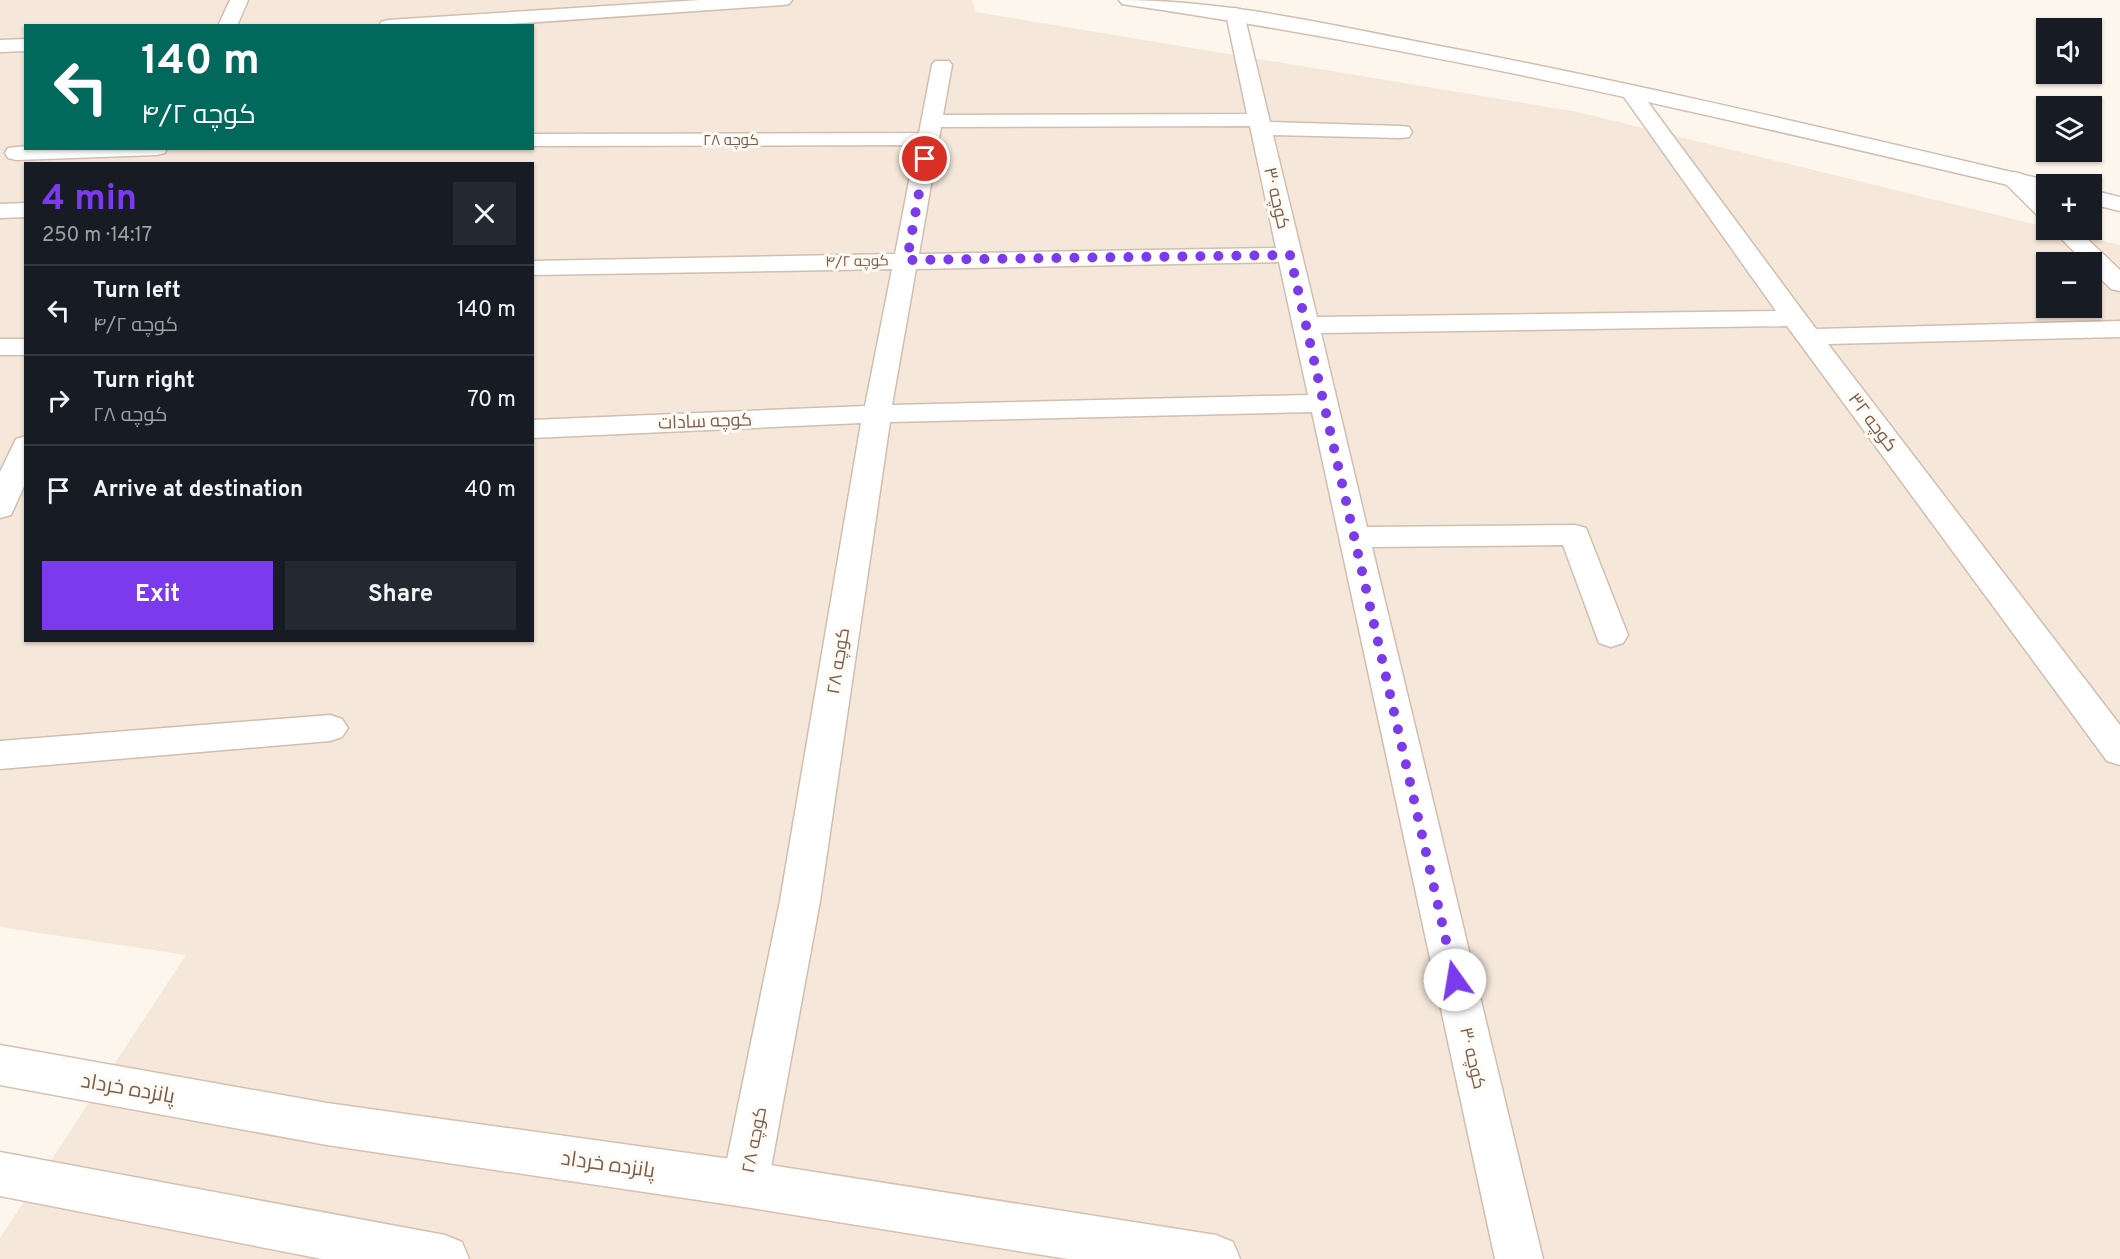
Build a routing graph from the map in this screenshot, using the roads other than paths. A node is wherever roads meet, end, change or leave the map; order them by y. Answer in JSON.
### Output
{"nodes":[{"id":1,"x":239,"y":0,"type":"edge"},
{"id":2,"x":783,"y":0,"type":"edge"},
{"id":3,"x":1128,"y":0,"type":"edge"},
{"id":4,"x":1235,"y":14,"type":"junction"},
{"id":5,"x":228,"y":24,"type":"edge"},
{"id":6,"x":418,"y":24,"type":"edge"},
{"id":7,"x":24,"y":45,"type":"edge"},
{"id":8,"x":0,"y":46,"type":"edge"},
{"id":9,"x":942,"y":65,"type":"dead end"},
{"id":10,"x":1629,"y":90,"type":"junction"},
{"id":11,"x":1260,"y":124,"type":"junction"},
{"id":12,"x":930,"y":130,"type":"junction"},
{"id":13,"x":1401,"y":132,"type":"dead end"},
{"id":14,"x":534,"y":140,"type":"edge"},
{"id":15,"x":101,"y":150,"type":"edge"},
{"id":16,"x":16,"y":153,"type":"dead end"},
{"id":17,"x":2014,"y":179,"type":"junction"},
{"id":18,"x":2036,"y":184,"type":"edge"},
{"id":19,"x":2102,"y":200,"type":"edge"},
{"id":20,"x":2036,"y":201,"type":"edge"},
{"id":21,"x":2120,"y":204,"type":"edge"},
{"id":22,"x":24,"y":210,"type":"edge"},
{"id":23,"x":0,"y":211,"type":"edge"},
{"id":24,"x":2075,"y":240,"type":"edge"},
{"id":25,"x":1290,"y":255,"type":"junction"},
{"id":26,"x":907,"y":260,"type":"junction"},
{"id":27,"x":534,"y":268,"type":"edge"},
{"id":28,"x":2120,"y":284,"type":"edge"},
{"id":29,"x":1306,"y":325,"type":"junction"},
{"id":30,"x":1802,"y":328,"type":"junction"},
{"id":31,"x":2120,"y":329,"type":"edge"},
{"id":32,"x":24,"y":347,"type":"edge"},
{"id":33,"x":0,"y":348,"type":"edge"},
{"id":34,"x":1323,"y":403,"type":"junction"},
{"id":35,"x":877,"y":414,"type":"junction"},
{"id":36,"x":534,"y":429,"type":"edge"},
{"id":37,"x":24,"y":451,"type":"edge"},
{"id":38,"x":0,"y":508,"type":"edge"},
{"id":39,"x":1354,"y":537,"type":"junction"},
{"id":40,"x":1611,"y":635,"type":"dead end"},
{"id":41,"x":330,"y":728,"type":"dead end"},
{"id":42,"x":2120,"y":751,"type":"edge"},
{"id":43,"x":0,"y":755,"type":"edge"},
{"id":44,"x":0,"y":1065,"type":"edge"},
{"id":45,"x":0,"y":1174,"type":"edge"},
{"id":46,"x":746,"y":1184,"type":"junction"},
{"id":47,"x":445,"y":1259,"type":"edge"},
{"id":48,"x":1216,"y":1259,"type":"edge"},
{"id":49,"x":1519,"y":1259,"type":"edge"}],
"edges":[{"from":1,"to":5,"type":"street"},
{"from":2,"to":6,"type":"street"},
{"from":3,"to":4,"type":"street"},
{"from":4,"to":10,"type":"street"},
{"from":4,"to":11,"type":"street","name":"کوچه ۳۰"},
{"from":7,"to":8,"type":"street"},
{"from":9,"to":12,"type":"street","name":"کوچه ۲۸"},
{"from":10,"to":17,"type":"street"},
{"from":10,"to":30,"type":"street","name":"کوچه ۳۲"},
{"from":11,"to":12,"type":"street"},
{"from":11,"to":13,"type":"street"},
{"from":11,"to":25,"type":"street","name":"کوچه ۳۰"},
{"from":12,"to":14,"type":"street","name":"کوچه ۲۸"},
{"from":12,"to":26,"type":"street","name":"کوچه ۲۸"},
{"from":15,"to":16,"type":"street"},
{"from":17,"to":18,"type":"street"},
{"from":17,"to":20,"type":"street"},
{"from":19,"to":21,"type":"street"},
{"from":22,"to":23,"type":"street"},
{"from":24,"to":28,"type":"street"},
{"from":25,"to":26,"type":"street","name":"کوچه ۴/۲"},
{"from":25,"to":29,"type":"street","name":"کوچه ۳۰"},
{"from":26,"to":27,"type":"street","name":"کوچه ۴/۲"},
{"from":26,"to":35,"type":"street","name":"کوچه ۲۸"},
{"from":29,"to":30,"type":"street"},
{"from":29,"to":34,"type":"street","name":"کوچه ۳۰"},
{"from":30,"to":31,"type":"street"},
{"from":30,"to":42,"type":"street","name":"کوچه ۳۲"},
{"from":32,"to":33,"type":"street"},
{"from":34,"to":35,"type":"street","name":"کوچه سادات"},
{"from":34,"to":39,"type":"street","name":"کوچه ۳۰"},
{"from":35,"to":36,"type":"street","name":"کوچه سادات"},
{"from":35,"to":46,"type":"street","name":"کوچه ۲۸"},
{"from":37,"to":38,"type":"street"},
{"from":39,"to":40,"type":"street"},
{"from":39,"to":49,"type":"street","name":"کوچه ۳۰"},
{"from":41,"to":43,"type":"street"},
{"from":44,"to":46,"type":"street","name":"پانزده خرداد"},
{"from":45,"to":47,"type":"street"},
{"from":46,"to":48,"type":"street","name":"پانزده خرداد"}]}
